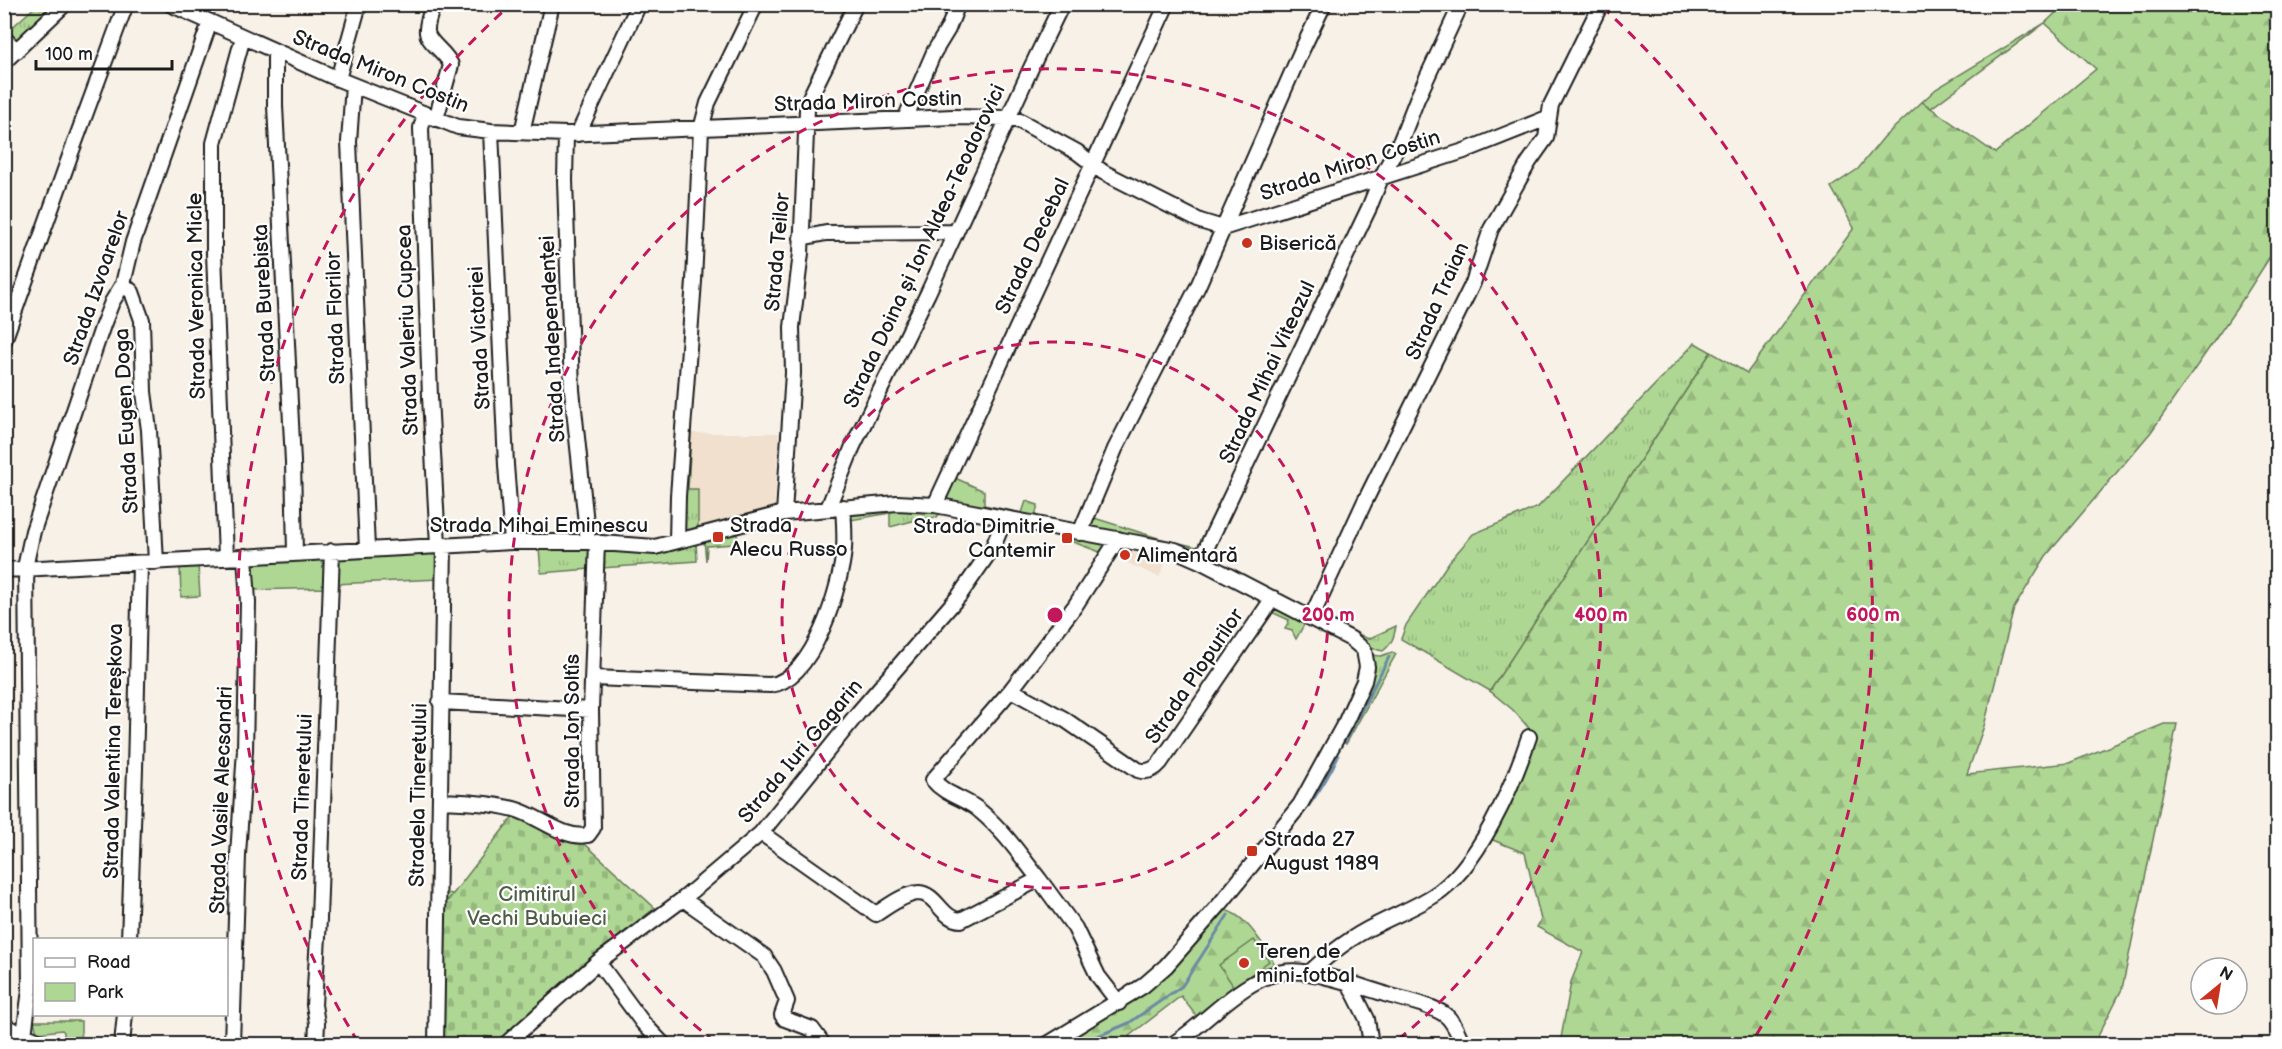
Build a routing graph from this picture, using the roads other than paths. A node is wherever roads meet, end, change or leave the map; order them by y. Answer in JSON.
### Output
{"nodes":[{"id":1,"x":65,"y":4,"type":"edge"},
{"id":2,"x":126,"y":4,"type":"edge"},
{"id":3,"x":170,"y":4,"type":"edge"},
{"id":4,"x":359,"y":4,"type":"edge"},
{"id":5,"x":434,"y":4,"type":"edge"},
{"id":6,"x":552,"y":4,"type":"edge"},
{"id":7,"x":639,"y":4,"type":"edge"},
{"id":8,"x":756,"y":4,"type":"edge"},
{"id":9,"x":856,"y":4,"type":"edge"},
{"id":10,"x":958,"y":4,"type":"edge"},
{"id":11,"x":1062,"y":4,"type":"edge"},
{"id":12,"x":1167,"y":4,"type":"edge"},
{"id":13,"x":1324,"y":4,"type":"edge"},
{"id":14,"x":1461,"y":4,"type":"edge"},
{"id":15,"x":1601,"y":4,"type":"edge"},
{"id":16,"x":210,"y":22,"type":"junction"},
{"id":17,"x":243,"y":37,"type":"junction"},
{"id":18,"x":4,"y":38,"type":"edge"},
{"id":19,"x":17,"y":51,"type":"junction"},
{"id":20,"x":275,"y":51,"type":"junction"},
{"id":21,"x":4,"y":62,"type":"edge"},
{"id":22,"x":338,"y":79,"type":"junction"},
{"id":23,"x":353,"y":85,"type":"junction"},
{"id":24,"x":430,"y":117,"type":"junction"},
{"id":25,"x":1007,"y":118,"type":"junction"},
{"id":26,"x":1547,"y":118,"type":"junction"},
{"id":27,"x":905,"y":119,"type":"junction"},
{"id":28,"x":806,"y":124,"type":"junction"},
{"id":29,"x":701,"y":129,"type":"junction"},
{"id":30,"x":491,"y":131,"type":"junction"},
{"id":31,"x":522,"y":132,"type":"junction"},
{"id":32,"x":572,"y":134,"type":"junction"},
{"id":33,"x":1093,"y":164,"type":"junction"},
{"id":34,"x":1381,"y":178,"type":"junction"},
{"id":35,"x":1223,"y":228,"type":"junction"},
{"id":36,"x":954,"y":232,"type":"junction"},
{"id":37,"x":801,"y":238,"type":"junction"},
{"id":38,"x":123,"y":284,"type":"junction"},
{"id":39,"x":4,"y":341,"type":"edge"},
{"id":40,"x":935,"y":505,"type":"junction"},
{"id":41,"x":843,"y":507,"type":"junction"},
{"id":42,"x":828,"y":508,"type":"junction"},
{"id":43,"x":784,"y":513,"type":"junction"},
{"id":44,"x":1005,"y":518,"type":"junction"},
{"id":45,"x":1080,"y":533,"type":"junction"},
{"id":46,"x":1118,"y":539,"type":"junction"},
{"id":47,"x":677,"y":541,"type":"junction"},
{"id":48,"x":512,"y":542,"type":"junction"},
{"id":49,"x":592,"y":542,"type":"junction"},
{"id":50,"x":441,"y":545,"type":"junction"},
{"id":51,"x":367,"y":549,"type":"junction"},
{"id":52,"x":332,"y":551,"type":"junction"},
{"id":53,"x":295,"y":553,"type":"junction"},
{"id":54,"x":244,"y":556,"type":"junction"},
{"id":55,"x":226,"y":557,"type":"junction"},
{"id":56,"x":1200,"y":561,"type":"junction"},
{"id":57,"x":156,"y":562,"type":"junction"},
{"id":58,"x":140,"y":563,"type":"junction"},
{"id":59,"x":26,"y":568,"type":"junction"},
{"id":60,"x":4,"y":570,"type":"edge"},
{"id":61,"x":1273,"y":598,"type":"junction"},
{"id":62,"x":1311,"y":618,"type":"junction"},
{"id":63,"x":593,"y":678,"type":"junction"},
{"id":64,"x":1011,"y":690,"type":"junction"},
{"id":65,"x":440,"y":702,"type":"junction"},
{"id":66,"x":591,"y":710,"type":"junction"},
{"id":67,"x":1529,"y":737,"type":"dead end"},
{"id":68,"x":440,"y":801,"type":"junction"},
{"id":69,"x":761,"y":833,"type":"junction"},
{"id":70,"x":1039,"y":879,"type":"junction"},
{"id":71,"x":683,"y":899,"type":"junction"},
{"id":72,"x":129,"y":938,"type":"edge"},
{"id":73,"x":598,"y":962,"type":"junction"},
{"id":74,"x":1309,"y":973,"type":"junction"},
{"id":75,"x":1349,"y":983,"type":"junction"},
{"id":76,"x":1119,"y":1003,"type":"junction"},
{"id":77,"x":126,"y":1016,"type":"edge"},
{"id":78,"x":4,"y":1026,"type":"edge"},
{"id":79,"x":24,"y":1035,"type":"junction"},
{"id":80,"x":45,"y":1044,"type":"edge"},
{"id":81,"x":122,"y":1044,"type":"edge"},
{"id":82,"x":232,"y":1044,"type":"edge"},
{"id":83,"x":316,"y":1044,"type":"edge"},
{"id":84,"x":436,"y":1044,"type":"edge"},
{"id":85,"x":506,"y":1044,"type":"edge"},
{"id":86,"x":663,"y":1044,"type":"edge"},
{"id":87,"x":823,"y":1044,"type":"edge"},
{"id":88,"x":1048,"y":1044,"type":"edge"},
{"id":89,"x":1173,"y":1044,"type":"edge"},
{"id":90,"x":1371,"y":1044,"type":"edge"},
{"id":91,"x":1463,"y":1044,"type":"edge"}],
"edges":[{"from":1,"to":19,"type":"street"},
{"from":2,"to":39,"type":"street"},
{"from":3,"to":16,"type":"street","name":"Strada Miron Costin"},
{"from":4,"to":22,"type":"street"},
{"from":5,"to":24,"type":"street","name":"Strada Valeriu Cupcea"},
{"from":6,"to":31,"type":"street"},
{"from":7,"to":32,"type":"street","name":"Strada Independenței"},
{"from":8,"to":29,"type":"street"},
{"from":9,"to":28,"type":"street","name":"Strada Teilor"},
{"from":10,"to":27,"type":"street"},
{"from":11,"to":25,"type":"street","name":"Strada Doina și Ion Aldea-Teodorovici"},
{"from":12,"to":33,"type":"street","name":"Strada Decebal"},
{"from":13,"to":35,"type":"street"},
{"from":14,"to":34,"type":"street","name":"Strada Mihai Viteazul"},
{"from":15,"to":26,"type":"street","name":"Strada Traian"},
{"from":16,"to":17,"type":"street","name":"Strada Miron Costin"},
{"from":16,"to":38,"type":"street","name":"Strada Izvoarelor"},
{"from":17,"to":20,"type":"street","name":"Strada Miron Costin"},
{"from":17,"to":55,"type":"street","name":"Strada Veronica Micle"},
{"from":18,"to":19,"type":"street"},
{"from":19,"to":21,"type":"street"},
{"from":20,"to":22,"type":"street","name":"Strada Miron Costin"},
{"from":20,"to":53,"type":"street","name":"Strada Burebista"},
{"from":22,"to":23,"type":"street","name":"Strada Miron Costin"},
{"from":23,"to":24,"type":"street","name":"Strada Miron Costin"},
{"from":23,"to":51,"type":"street","name":"Strada Florilor"},
{"from":24,"to":30,"type":"street","name":"Strada Miron Costin"},
{"from":24,"to":50,"type":"street","name":"Strada Valeriu Cupcea"},
{"from":25,"to":27,"type":"street","name":"Strada Miron Costin"},
{"from":25,"to":33,"type":"street","name":"Strada Miron Costin"},
{"from":25,"to":36,"type":"street","name":"Strada Doina și Ion Aldea-Teodorovici"},
{"from":26,"to":34,"type":"street","name":"Strada Miron Costin"},
{"from":26,"to":62,"type":"street","name":"Strada Traian"},
{"from":27,"to":28,"type":"street","name":"Strada Miron Costin"},
{"from":28,"to":29,"type":"street","name":"Strada Miron Costin"},
{"from":28,"to":37,"type":"street","name":"Strada Teilor"},
{"from":29,"to":32,"type":"street","name":"Strada Miron Costin"},
{"from":29,"to":47,"type":"street"},
{"from":30,"to":31,"type":"street","name":"Strada Miron Costin"},
{"from":30,"to":48,"type":"street","name":"Strada Victoriei"},
{"from":31,"to":32,"type":"street","name":"Strada Miron Costin"},
{"from":32,"to":49,"type":"street","name":"Strada Independenței"},
{"from":33,"to":35,"type":"street","name":"Strada Miron Costin"},
{"from":33,"to":40,"type":"street","name":"Strada Decebal"},
{"from":34,"to":35,"type":"street","name":"Strada Miron Costin"},
{"from":34,"to":56,"type":"street","name":"Strada Mihai Viteazul"},
{"from":35,"to":45,"type":"street"},
{"from":36,"to":37,"type":"street"},
{"from":36,"to":42,"type":"street","name":"Strada Doina și Ion Aldea-Teodorovici"},
{"from":37,"to":43,"type":"street","name":"Strada Teilor"},
{"from":38,"to":57,"type":"street","name":"Strada Eugen Doga"},
{"from":38,"to":59,"type":"street","name":"Strada Izvoarelor"},
{"from":40,"to":41,"type":"street","name":"Strada Mihai Eminescu"},
{"from":40,"to":44,"type":"street","name":"Strada Mihai Eminescu"},
{"from":41,"to":42,"type":"street","name":"Strada Mihai Eminescu"},
{"from":41,"to":63,"type":"street"},
{"from":42,"to":43,"type":"street","name":"Strada Mihai Eminescu"},
{"from":43,"to":47,"type":"street","name":"Strada Mihai Eminescu"},
{"from":44,"to":45,"type":"street","name":"Strada Mihai Eminescu"},
{"from":44,"to":69,"type":"street","name":"Strada Iuri Gagarin"},
{"from":45,"to":46,"type":"street","name":"Strada Mihai Eminescu"},
{"from":46,"to":56,"type":"street","name":"Strada Mihai Eminescu"},
{"from":46,"to":64,"type":"street"},
{"from":47,"to":49,"type":"street","name":"Strada Mihai Eminescu"},
{"from":48,"to":49,"type":"street","name":"Strada Mihai Eminescu"},
{"from":48,"to":50,"type":"street","name":"Strada Mihai Eminescu"},
{"from":49,"to":63,"type":"street","name":"Strada Ion Soltîs"},
{"from":50,"to":51,"type":"street","name":"Strada Mihai Eminescu"},
{"from":50,"to":65,"type":"street","name":"Stradela Tineretului"},
{"from":51,"to":52,"type":"street","name":"Strada Mihai Eminescu"},
{"from":52,"to":53,"type":"street","name":"Strada Mihai Eminescu"},
{"from":52,"to":83,"type":"street","name":"Strada Tineretului"},
{"from":53,"to":54,"type":"street","name":"Strada Mihai Eminescu"},
{"from":54,"to":55,"type":"street","name":"Strada Mihai Eminescu"},
{"from":54,"to":82,"type":"street","name":"Strada Vasile Alecsandri"},
{"from":55,"to":57,"type":"street","name":"Strada Mihai Eminescu"},
{"from":56,"to":61,"type":"street","name":"Strada Mihai Eminescu"},
{"from":57,"to":58,"type":"street","name":"Strada Mihai Eminescu"},
{"from":58,"to":59,"type":"street","name":"Strada Mihai Eminescu"},
{"from":58,"to":72,"type":"street","name":"Strada Valentina Tereșkova"},
{"from":59,"to":60,"type":"street","name":"Strada Mihai Eminescu"},
{"from":59,"to":79,"type":"street","name":"Strada Izvoarelor"},
{"from":61,"to":62,"type":"street","name":"Strada Mihai Eminescu"},
{"from":61,"to":64,"type":"street","name":"Strada Plopurilor"},
{"from":62,"to":76,"type":"street","name":"Strada Mihai Eminescu"},
{"from":63,"to":66,"type":"street","name":"Strada Ion Soltîs"},
{"from":64,"to":70,"type":"street"},
{"from":65,"to":66,"type":"street"},
{"from":65,"to":68,"type":"street","name":"Stradela Tineretului"},
{"from":66,"to":68,"type":"street","name":"Strada Ion Soltîs"},
{"from":67,"to":74,"type":"street"},
{"from":68,"to":84,"type":"street","name":"Stradela Tineretului"},
{"from":69,"to":70,"type":"street"},
{"from":69,"to":71,"type":"street","name":"Strada Iuri Gagarin"},
{"from":70,"to":76,"type":"street"},
{"from":71,"to":73,"type":"street","name":"Strada Iuri Gagarin"},
{"from":71,"to":87,"type":"street"},
{"from":73,"to":85,"type":"street","name":"Strada Iuri Gagarin"},
{"from":73,"to":86,"type":"street"},
{"from":74,"to":75,"type":"street"},
{"from":74,"to":89,"type":"street"},
{"from":75,"to":90,"type":"street"},
{"from":75,"to":91,"type":"street"},
{"from":76,"to":88,"type":"street"},
{"from":77,"to":81,"type":"street"},
{"from":78,"to":79,"type":"street"},
{"from":79,"to":80,"type":"street"}]}
